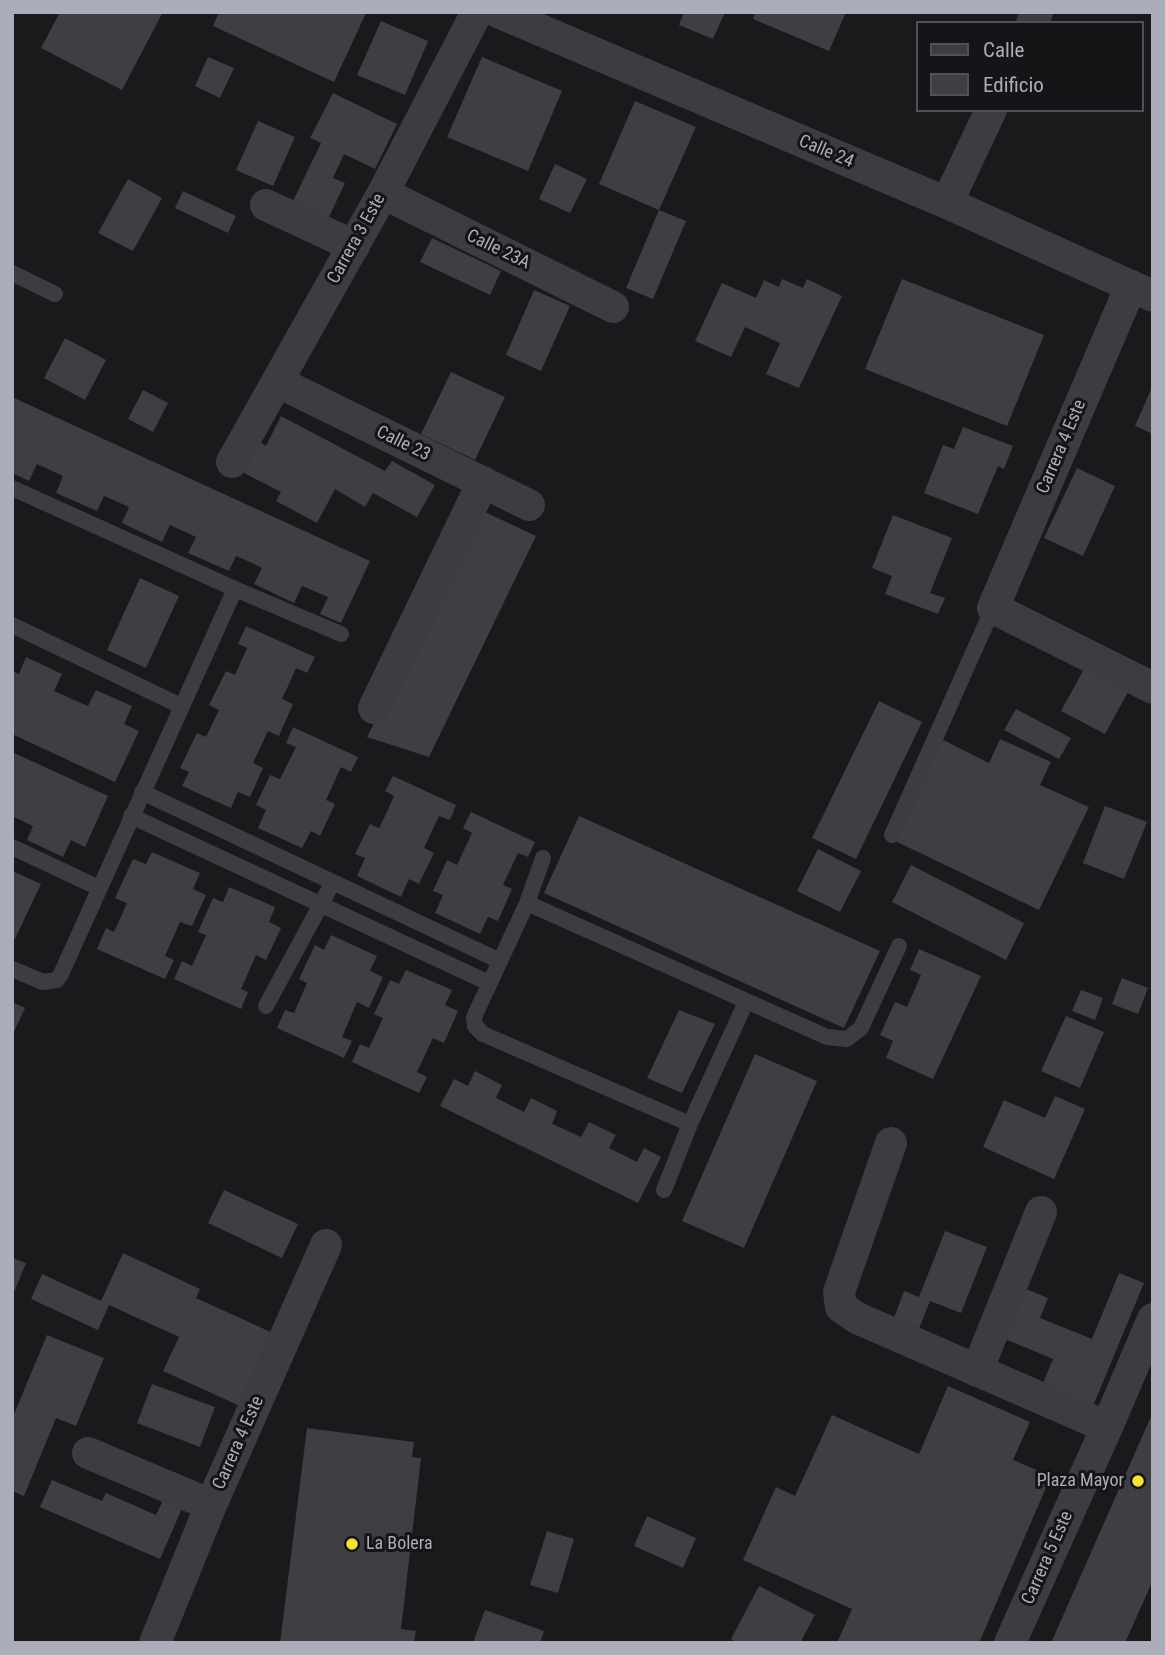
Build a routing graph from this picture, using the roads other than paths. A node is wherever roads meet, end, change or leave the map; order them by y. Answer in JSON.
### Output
{"nodes":[{"id":1,"x":477,"y":12,"type":"edge"},
{"id":2,"x":511,"y":15,"type":"edge"},
{"id":3,"x":990,"y":112,"type":"edge"},
{"id":4,"x":383,"y":193,"type":"junction"},
{"id":5,"x":947,"y":203,"type":"junction"},
{"id":6,"x":266,"y":205,"type":"dead end"},
{"id":7,"x":354,"y":246,"type":"junction"},
{"id":8,"x":12,"y":272,"type":"edge"},
{"id":9,"x":1142,"y":291,"type":"edge"},
{"id":10,"x":55,"y":294,"type":"dead end"},
{"id":11,"x":613,"y":307,"type":"dead end"},
{"id":12,"x":278,"y":382,"type":"junction"},
{"id":13,"x":232,"y":462,"type":"dead end"},
{"id":14,"x":483,"y":482,"type":"junction"},
{"id":15,"x":12,"y":488,"type":"edge"},
{"id":16,"x":529,"y":505,"type":"dead end"},
{"id":17,"x":235,"y":589,"type":"junction"},
{"id":18,"x":993,"y":608,"type":"junction"},
{"id":19,"x":12,"y":625,"type":"edge"},
{"id":20,"x":341,"y":634,"type":"dead end"},
{"id":21,"x":1153,"y":688,"type":"edge"},
{"id":22,"x":181,"y":706,"type":"junction"},
{"id":23,"x":374,"y":708,"type":"dead end"},
{"id":24,"x":142,"y":792,"type":"junction"},
{"id":25,"x":131,"y":816,"type":"junction"},
{"id":26,"x":892,"y":835,"type":"dead end"},
{"id":27,"x":12,"y":847,"type":"edge"},
{"id":28,"x":543,"y":858,"type":"dead end"},
{"id":29,"x":333,"y":882,"type":"junction"},
{"id":30,"x":99,"y":888,"type":"junction"},
{"id":31,"x":527,"y":903,"type":"junction"},
{"id":32,"x":321,"y":905,"type":"junction"},
{"id":33,"x":899,"y":946,"type":"dead end"},
{"id":34,"x":500,"y":961,"type":"junction"},
{"id":35,"x":12,"y":969,"type":"edge"},
{"id":36,"x":489,"y":983,"type":"junction"},
{"id":37,"x":746,"y":1002,"type":"junction"},
{"id":38,"x":267,"y":1006,"type":"dead end"},
{"id":39,"x":690,"y":1124,"type":"junction"},
{"id":40,"x":891,"y":1143,"type":"dead end"},
{"id":41,"x":664,"y":1189,"type":"dead end"},
{"id":42,"x":1041,"y":1212,"type":"dead end"},
{"id":43,"x":326,"y":1245,"type":"dead end"},
{"id":44,"x":1153,"y":1319,"type":"edge"},
{"id":45,"x":977,"y":1371,"type":"junction"},
{"id":46,"x":1107,"y":1427,"type":"junction"},
{"id":47,"x":88,"y":1453,"type":"dead end"},
{"id":48,"x":211,"y":1505,"type":"junction"},
{"id":49,"x":155,"y":1643,"type":"edge"},
{"id":50,"x":1010,"y":1643,"type":"edge"}],
"edges":[{"from":1,"to":4,"type":"street","name":"Carrera 3 Este"},
{"from":2,"to":5,"type":"street","name":"Calle 24"},
{"from":3,"to":5,"type":"street"},
{"from":4,"to":7,"type":"street","name":"Carrera 3 Este"},
{"from":4,"to":11,"type":"street","name":"Calle 23A"},
{"from":5,"to":9,"type":"street","name":"Calle 24"},
{"from":6,"to":7,"type":"street"},
{"from":7,"to":12,"type":"street","name":"Carrera 3 Este"},
{"from":8,"to":10,"type":"lane"},
{"from":9,"to":18,"type":"street","name":"Carrera 4 Este"},
{"from":12,"to":13,"type":"street","name":"Carrera 3 Este"},
{"from":12,"to":14,"type":"street","name":"Calle 23"},
{"from":14,"to":16,"type":"street","name":"Calle 23"},
{"from":14,"to":23,"type":"street"},
{"from":15,"to":17,"type":"lane"},
{"from":17,"to":20,"type":"lane"},
{"from":17,"to":22,"type":"lane"},
{"from":18,"to":21,"type":"street"},
{"from":18,"to":26,"type":"lane"},
{"from":19,"to":22,"type":"lane"},
{"from":22,"to":24,"type":"lane"},
{"from":24,"to":25,"type":"lane"},
{"from":24,"to":29,"type":"lane"},
{"from":25,"to":30,"type":"lane"},
{"from":25,"to":32,"type":"lane"},
{"from":27,"to":30,"type":"lane"},
{"from":28,"to":31,"type":"lane"},
{"from":29,"to":32,"type":"lane"},
{"from":29,"to":34,"type":"lane"},
{"from":30,"to":35,"type":"lane"},
{"from":31,"to":34,"type":"lane"},
{"from":31,"to":37,"type":"lane"},
{"from":32,"to":36,"type":"lane"},
{"from":32,"to":38,"type":"lane"},
{"from":33,"to":37,"type":"lane"},
{"from":34,"to":36,"type":"lane"},
{"from":36,"to":39,"type":"lane"},
{"from":37,"to":39,"type":"lane"},
{"from":39,"to":41,"type":"lane"},
{"from":40,"to":45,"type":"street"},
{"from":42,"to":45,"type":"street"},
{"from":43,"to":48,"type":"street","name":"Carrera 4 Este"},
{"from":44,"to":46,"type":"street","name":"Carrera 5 Este"},
{"from":45,"to":46,"type":"street"},
{"from":46,"to":50,"type":"street","name":"Carrera 5 Este"},
{"from":47,"to":48,"type":"street"},
{"from":48,"to":49,"type":"street","name":"Carrera 4 Este"}]}
